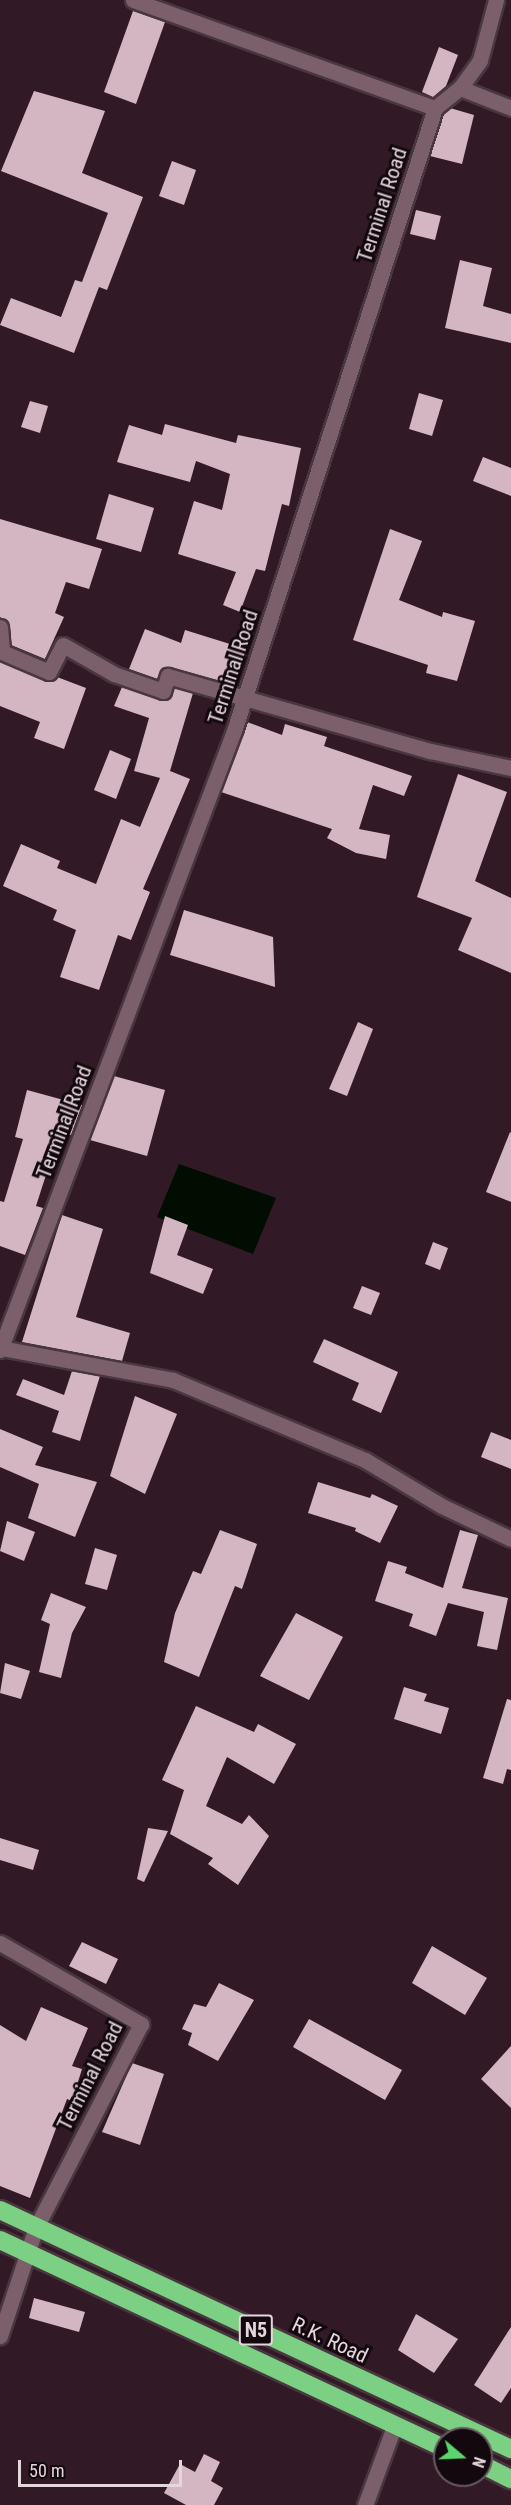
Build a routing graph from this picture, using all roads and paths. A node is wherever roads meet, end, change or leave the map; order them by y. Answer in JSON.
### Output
{"nodes":[{"id":1,"x":133,"y":0,"type":"edge"},
{"id":2,"x":496,"y":0,"type":"edge"},
{"id":3,"x":460,"y":88,"type":"junction"},
{"id":4,"x":435,"y":108,"type":"junction"},
{"id":5,"x":511,"y":108,"type":"edge"},
{"id":6,"x":0,"y":627,"type":"edge"},
{"id":7,"x":245,"y":700,"type":"junction"},
{"id":8,"x":511,"y":768,"type":"edge"},
{"id":9,"x":1,"y":1349,"type":"edge"},
{"id":10,"x":511,"y":1539,"type":"edge"},
{"id":11,"x":0,"y":1943,"type":"edge"},
{"id":12,"x":0,"y":2211,"type":"edge"},
{"id":13,"x":36,"y":2227,"type":"junction"},
{"id":14,"x":0,"y":2240,"type":"edge"},
{"id":15,"x":30,"y":2253,"type":"junction"},
{"id":16,"x":0,"y":2336,"type":"edge"},
{"id":17,"x":395,"y":2424,"type":"junction"},
{"id":18,"x":433,"y":2442,"type":"edge"},
{"id":19,"x":511,"y":2449,"type":"edge"},
{"id":20,"x":493,"y":2470,"type":"edge"},
{"id":21,"x":511,"y":2479,"type":"edge"},
{"id":22,"x":365,"y":2505,"type":"edge"}],
"edges":[{"from":1,"to":4,"type":"street"},
{"from":2,"to":3,"type":"street"},
{"from":3,"to":4,"type":"street"},
{"from":3,"to":5,"type":"street"},
{"from":4,"to":7,"type":"street","name":"Terminal Road"},
{"from":6,"to":7,"type":"street"},
{"from":7,"to":8,"type":"street"},
{"from":7,"to":9,"type":"street","name":"Terminal Road"},
{"from":9,"to":10,"type":"street"},
{"from":11,"to":13,"type":"street","name":"Terminal Road"},
{"from":12,"to":13,"type":"highway","name":"R.K. Road","number":"N5"},
{"from":13,"to":15,"type":"street"},
{"from":13,"to":19,"type":"highway","name":"R.K. Road","number":"N5"},
{"from":14,"to":15,"type":"highway","number":"N5"},
{"from":15,"to":16,"type":"street"},
{"from":15,"to":17,"type":"highway","number":"N5"},
{"from":17,"to":18,"type":"highway","number":"N5"},
{"from":17,"to":22,"type":"street"},
{"from":20,"to":21,"type":"highway"}]}
